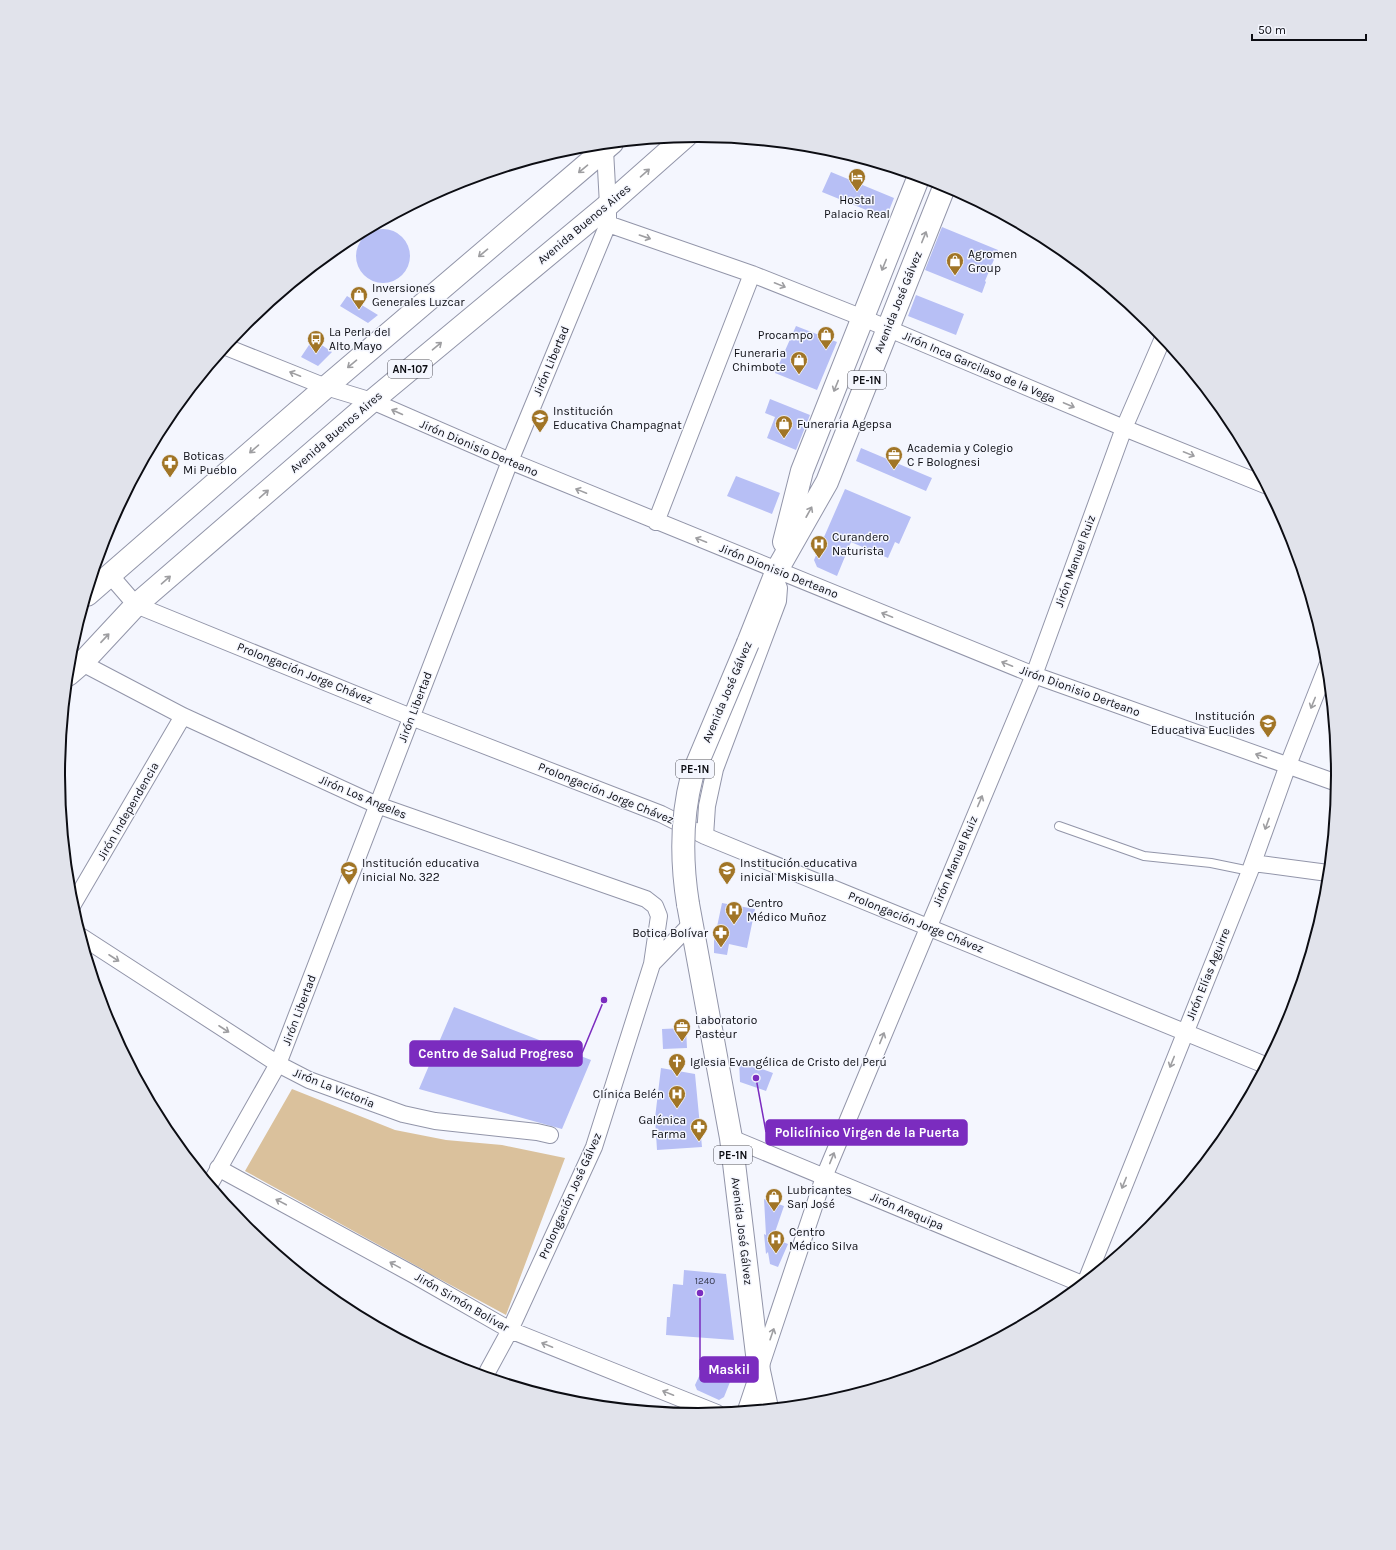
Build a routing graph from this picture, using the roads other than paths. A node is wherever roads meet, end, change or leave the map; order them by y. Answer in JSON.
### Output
{"nodes":[{"id":1,"x":680,"y":142,"type":"edge"},
{"id":2,"x":602,"y":149,"type":"edge"},
{"id":3,"x":606,"y":149,"type":"edge"},
{"id":4,"x":917,"y":182,"type":"edge"},
{"id":5,"x":943,"y":191,"type":"edge"},
{"id":6,"x":608,"y":215,"type":"junction"},
{"id":7,"x":752,"y":274,"type":"junction"},
{"id":8,"x":862,"y":318,"type":"junction"},
{"id":9,"x":888,"y":328,"type":"junction"},
{"id":10,"x":1161,"y":343,"type":"edge"},
{"id":11,"x":230,"y":349,"type":"edge"},
{"id":12,"x":326,"y":387,"type":"junction"},
{"id":13,"x":372,"y":401,"type":"junction"},
{"id":14,"x":1124,"y":428,"type":"junction"},
{"id":15,"x":510,"y":461,"type":"junction"},
{"id":16,"x":1260,"y":484,"type":"edge"},
{"id":17,"x":656,"y":522,"type":"junction"},
{"id":18,"x":775,"y":573,"type":"junction"},
{"id":19,"x":110,"y":575,"type":"junction"},
{"id":20,"x":94,"y":589,"type":"edge"},
{"id":21,"x":136,"y":605,"type":"junction"},
{"id":22,"x":75,"y":669,"type":"edge"},
{"id":23,"x":1034,"y":675,"type":"junction"},
{"id":24,"x":1323,"y":676,"type":"edge"},
{"id":25,"x":183,"y":716,"type":"junction"},
{"id":26,"x":411,"y":717,"type":"junction"},
{"id":27,"x":1288,"y":765,"type":"junction"},
{"id":28,"x":1331,"y":781,"type":"edge"},
{"id":29,"x":377,"y":805,"type":"junction"},
{"id":30,"x":1059,"y":826,"type":"dead end"},
{"id":31,"x":705,"y":836,"type":"junction"},
{"id":32,"x":1251,"y":867,"type":"junction"},
{"id":33,"x":1323,"y":873,"type":"edge"},
{"id":34,"x":77,"y":898,"type":"edge"},
{"id":35,"x":655,"y":906,"type":"joint"},
{"id":36,"x":690,"y":914,"type":"junction"},
{"id":37,"x":928,"y":927,"type":"junction"},
{"id":38,"x":87,"y":941,"type":"edge"},
{"id":39,"x":652,"y":964,"type":"junction"},
{"id":40,"x":1184,"y":1033,"type":"junction"},
{"id":41,"x":278,"y":1064,"type":"junction"},
{"id":42,"x":1261,"y":1064,"type":"edge"},
{"id":43,"x":550,"y":1135,"type":"dead end"},
{"id":44,"x":731,"y":1138,"type":"junction"},
{"id":45,"x":218,"y":1168,"type":"junction"},
{"id":46,"x":824,"y":1176,"type":"junction"},
{"id":47,"x":212,"y":1180,"type":"edge"},
{"id":48,"x":1090,"y":1272,"type":"edge"},
{"id":49,"x":1077,"y":1282,"type":"edge"},
{"id":50,"x":510,"y":1330,"type":"junction"},
{"id":51,"x":488,"y":1371,"type":"edge"},
{"id":52,"x":759,"y":1371,"type":"junction"},
{"id":53,"x":766,"y":1404,"type":"edge"},
{"id":54,"x":747,"y":1406,"type":"edge"},
{"id":55,"x":704,"y":1408,"type":"edge"}],
"edges":[{"from":6,"to":1,"type":"main road","name":"Avenida Buenos Aires","number":"AN-107","one_way":true},
{"from":2,"to":12,"type":"main road","one_way":true},
{"from":3,"to":6,"type":"street"},
{"from":4,"to":8,"type":"main road","name":"Avenida José Gálvez","number":"PE-1N","one_way":true},
{"from":9,"to":5,"type":"main road","name":"Avenida José Gálvez","number":"PE-1N","one_way":true},
{"from":6,"to":7,"type":"street","name":"Jirón Inca Garcilaso de la Vega","one_way":true},
{"from":13,"to":6,"type":"main road","name":"Avenida Buenos Aires","number":"AN-107","one_way":true},
{"from":6,"to":15,"type":"street","name":"Jirón Libertad"},
{"from":7,"to":8,"type":"street","name":"Jirón Inca Garcilaso de la Vega","one_way":true},
{"from":7,"to":17,"type":"street"},
{"from":8,"to":9,"type":"street","name":"Jirón Inca Garcilaso de la Vega"},
{"from":8,"to":18,"type":"main road","name":"Avenida José Gálvez","number":"PE-1N","one_way":true},
{"from":9,"to":14,"type":"street","name":"Jirón Inca Garcilaso de la Vega","one_way":true},
{"from":18,"to":9,"type":"main road","name":"Avenida José Gálvez","number":"PE-1N","one_way":true},
{"from":10,"to":14,"type":"street","name":"Jirón Manuel Ruiz"},
{"from":12,"to":11,"type":"street","name":"Jirón Dionisio Derteano","one_way":true},
{"from":12,"to":13,"type":"street","name":"Jirón Dionisio Derteano"},
{"from":12,"to":19,"type":"main road","one_way":true},
{"from":15,"to":13,"type":"street","name":"Jirón Dionisio Derteano","one_way":true},
{"from":21,"to":13,"type":"main road","name":"Avenida Buenos Aires","number":"AN-107","one_way":true},
{"from":14,"to":16,"type":"street","name":"Jirón Inca Garcilaso de la Vega","one_way":true},
{"from":14,"to":23,"type":"street","name":"Jirón Manuel Ruiz"},
{"from":17,"to":15,"type":"street","name":"Jirón Dionisio Derteano","one_way":true},
{"from":15,"to":26,"type":"street","name":"Jirón Libertad"},
{"from":18,"to":17,"type":"street","name":"Jirón Dionisio Derteano","one_way":true},
{"from":23,"to":18,"type":"street","name":"Jirón Dionisio Derteano","one_way":true},
{"from":18,"to":31,"type":"street"},
{"from":18,"to":36,"type":"main road","name":"Avenida José Gálvez","number":"PE-1N","bridge":true},
{"from":19,"to":20,"type":"main road"},
{"from":19,"to":21,"type":"street","name":"Prolongación Jorge Chávez"},
{"from":22,"to":21,"type":"main road","name":"Avenida Buenos Aires","number":"AN-107","one_way":true},
{"from":21,"to":26,"type":"street","name":"Prolongación Jorge Chávez"},
{"from":22,"to":25,"type":"street","name":"Jirón Los Angeles"},
{"from":27,"to":23,"type":"street","name":"Jirón Dionisio Derteano","one_way":true},
{"from":37,"to":23,"type":"street","name":"Jirón Manuel Ruiz","one_way":true},
{"from":24,"to":27,"type":"street","name":"Jirón Elías Aguirre","one_way":true},
{"from":25,"to":29,"type":"street","name":"Jirón Los Angeles"},
{"from":25,"to":34,"type":"street","name":"Jirón Independencia"},
{"from":26,"to":29,"type":"street","name":"Jirón Libertad"},
{"from":26,"to":31,"type":"street","name":"Prolongación Jorge Chávez"},
{"from":27,"to":28,"type":"street","name":"Jirón Dionisio Derteano"},
{"from":27,"to":32,"type":"street","name":"Jirón Elías Aguirre","one_way":true},
{"from":29,"to":35,"type":"street","name":"Jirón Los Angeles"},
{"from":29,"to":41,"type":"street","name":"Jirón Libertad"},
{"from":30,"to":32,"type":"lane"},
{"from":31,"to":37,"type":"street","name":"Prolongación Jorge Chávez"},
{"from":32,"to":33,"type":"street"},
{"from":32,"to":40,"type":"street","name":"Jirón Elías Aguirre"},
{"from":35,"to":39,"type":"street","name":"Prolongación José Gálvez"},
{"from":36,"to":39,"type":"street","name":"Prolongación José Gálvez"},
{"from":36,"to":44,"type":"main road","name":"Avenida José Gálvez","number":"PE-1N"},
{"from":37,"to":40,"type":"street","name":"Prolongación Jorge Chávez"},
{"from":46,"to":37,"type":"street","name":"Jirón Manuel Ruiz","one_way":true},
{"from":38,"to":41,"type":"street","name":"Jirón La Victoria","one_way":true},
{"from":39,"to":50,"type":"street","name":"Prolongación José Gálvez"},
{"from":40,"to":42,"type":"street","name":"Prolongación Jorge Chávez"},
{"from":40,"to":48,"type":"street","name":"Jirón Elías Aguirre","one_way":true},
{"from":41,"to":43,"type":"street","name":"Jirón La Victoria"},
{"from":41,"to":45,"type":"street","name":"Jirón Libertad"},
{"from":44,"to":46,"type":"street","name":"Jirón Arequipa"},
{"from":44,"to":52,"type":"main road","name":"Avenida José Gálvez","number":"PE-1N"},
{"from":45,"to":47,"type":"street","name":"Jirón Libertad"},
{"from":50,"to":45,"type":"street","name":"Jirón Simón Bolívar","one_way":true},
{"from":46,"to":49,"type":"street","name":"Jirón Arequipa"},
{"from":52,"to":46,"type":"street","name":"Jirón Manuel Ruiz","one_way":true},
{"from":50,"to":51,"type":"street","name":"Prolongación José Gálvez"},
{"from":55,"to":50,"type":"street","name":"Jirón Simón Bolívar","one_way":true},
{"from":52,"to":53,"type":"main road","name":"Avenida José Gálvez","number":"PE-1N"},
{"from":52,"to":54,"type":"street","name":"Jirón Manuel Ruiz"}]}
